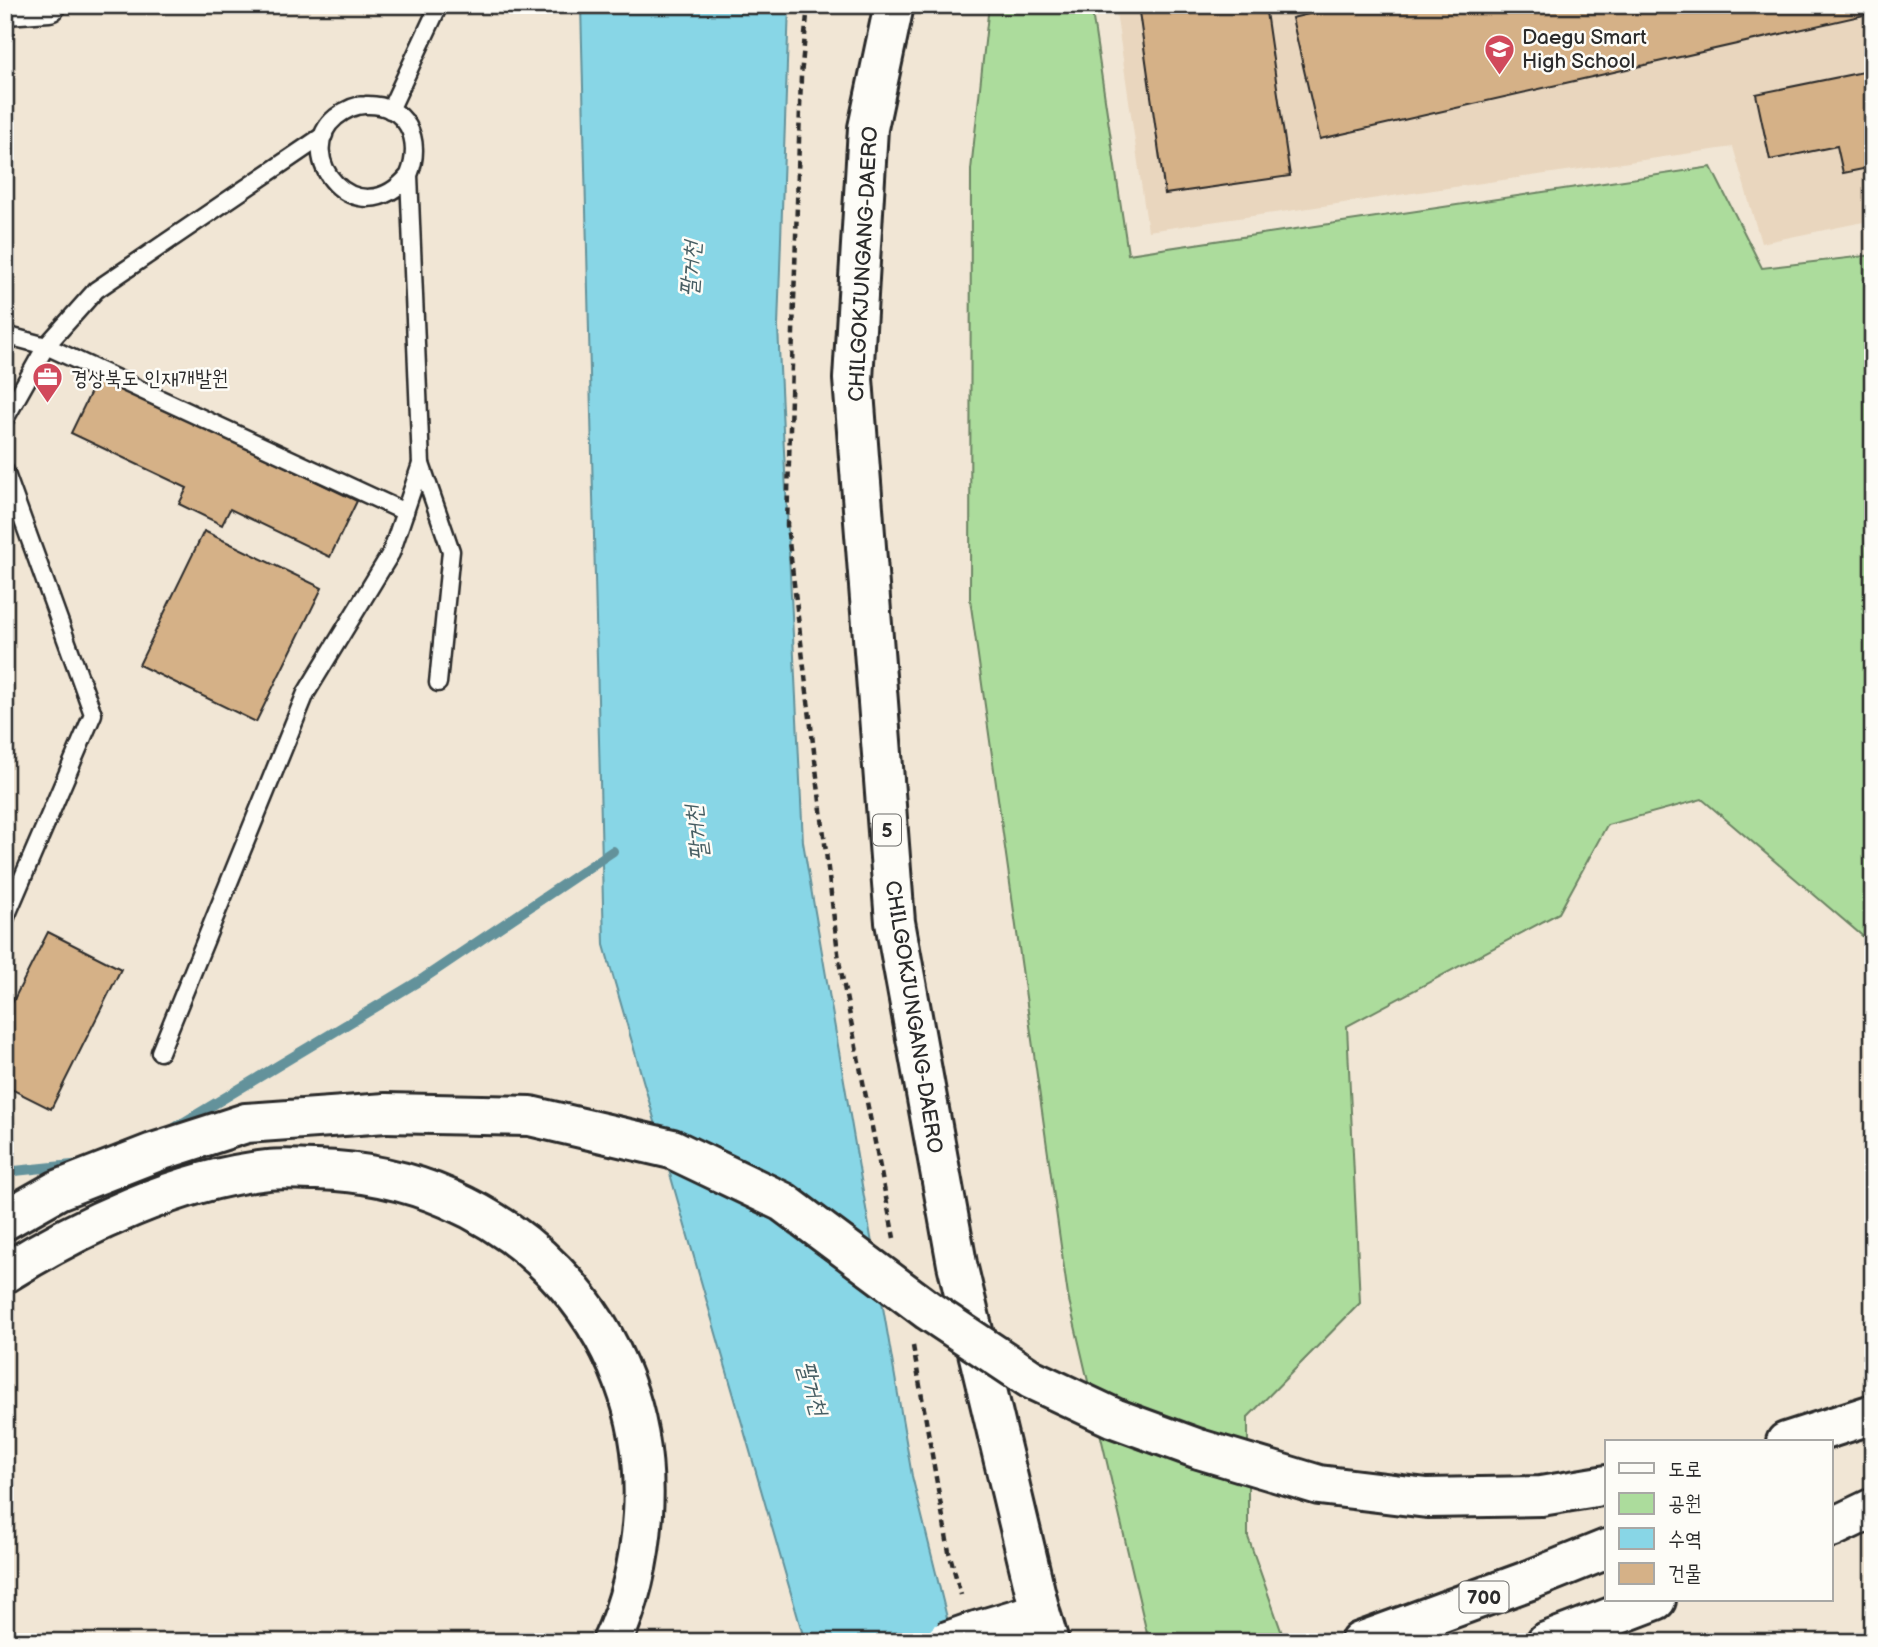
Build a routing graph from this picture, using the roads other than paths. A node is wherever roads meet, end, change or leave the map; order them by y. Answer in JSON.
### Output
{"nodes":[{"id":1,"x":49,"y":5,"type":"edge"},
{"id":2,"x":439,"y":5,"type":"edge"},
{"id":3,"x":894,"y":5,"type":"edge"},
{"id":4,"x":5,"y":8,"type":"edge"},
{"id":5,"x":390,"y":110,"type":"junction"},
{"id":6,"x":324,"y":135,"type":"junction"},
{"id":7,"x":409,"y":176,"type":"junction"},
{"id":8,"x":5,"y":335,"type":"edge"},
{"id":9,"x":46,"y":346,"type":"junction"},
{"id":10,"x":5,"y":419,"type":"edge"},
{"id":11,"x":421,"y":464,"type":"junction"},
{"id":12,"x":5,"y":471,"type":"edge"},
{"id":13,"x":405,"y":512,"type":"junction"},
{"id":14,"x":438,"y":683,"type":"dead end"},
{"id":15,"x":5,"y":919,"type":"edge"},
{"id":16,"x":160,"y":1052,"type":"dead end"},
{"id":17,"x":5,"y":1220,"type":"edge"},
{"id":18,"x":5,"y":1273,"type":"edge"},
{"id":19,"x":1873,"y":1414,"type":"edge"},
{"id":20,"x":1873,"y":1436,"type":"edge"},
{"id":21,"x":1792,"y":1440,"type":"edge"},
{"id":22,"x":1832,"y":1454,"type":"edge"},
{"id":23,"x":1605,"y":1485,"type":"edge"},
{"id":24,"x":1873,"y":1508,"type":"edge"},
{"id":25,"x":1832,"y":1528,"type":"edge"},
{"id":26,"x":1605,"y":1550,"type":"edge"},
{"id":27,"x":1651,"y":1602,"type":"edge"},
{"id":28,"x":1044,"y":1627,"type":"edge"},
{"id":29,"x":960,"y":1637,"type":"edge"},
{"id":30,"x":612,"y":1642,"type":"edge"},
{"id":31,"x":1360,"y":1642,"type":"edge"},
{"id":32,"x":1546,"y":1642,"type":"edge"}],
"edges":[{"from":1,"to":4,"type":"street"},
{"from":2,"to":5,"type":"lane"},
{"from":3,"to":28,"type":"main road","name":"CHILGOKJUNGANG-DAERO","number":"5"},
{"from":5,"to":6,"type":"lane"},
{"from":5,"to":7,"type":"lane"},
{"from":6,"to":7,"type":"lane"},
{"from":6,"to":9,"type":"lane"},
{"from":7,"to":11,"type":"lane"},
{"from":8,"to":9,"type":"lane"},
{"from":9,"to":10,"type":"lane"},
{"from":9,"to":13,"type":"lane"},
{"from":11,"to":13,"type":"lane"},
{"from":11,"to":14,"type":"lane"},
{"from":12,"to":15,"type":"lane"},
{"from":13,"to":16,"type":"lane"},
{"from":17,"to":23,"type":"main road","bridge":true},
{"from":18,"to":30,"type":"main road"},
{"from":19,"to":21,"type":"main road"},
{"from":20,"to":22,"type":"main road"},
{"from":24,"to":25,"type":"main road"},
{"from":26,"to":31,"type":"main road","number":"700"},
{"from":27,"to":32,"type":"main road"},
{"from":28,"to":29,"type":"main road"}]}
